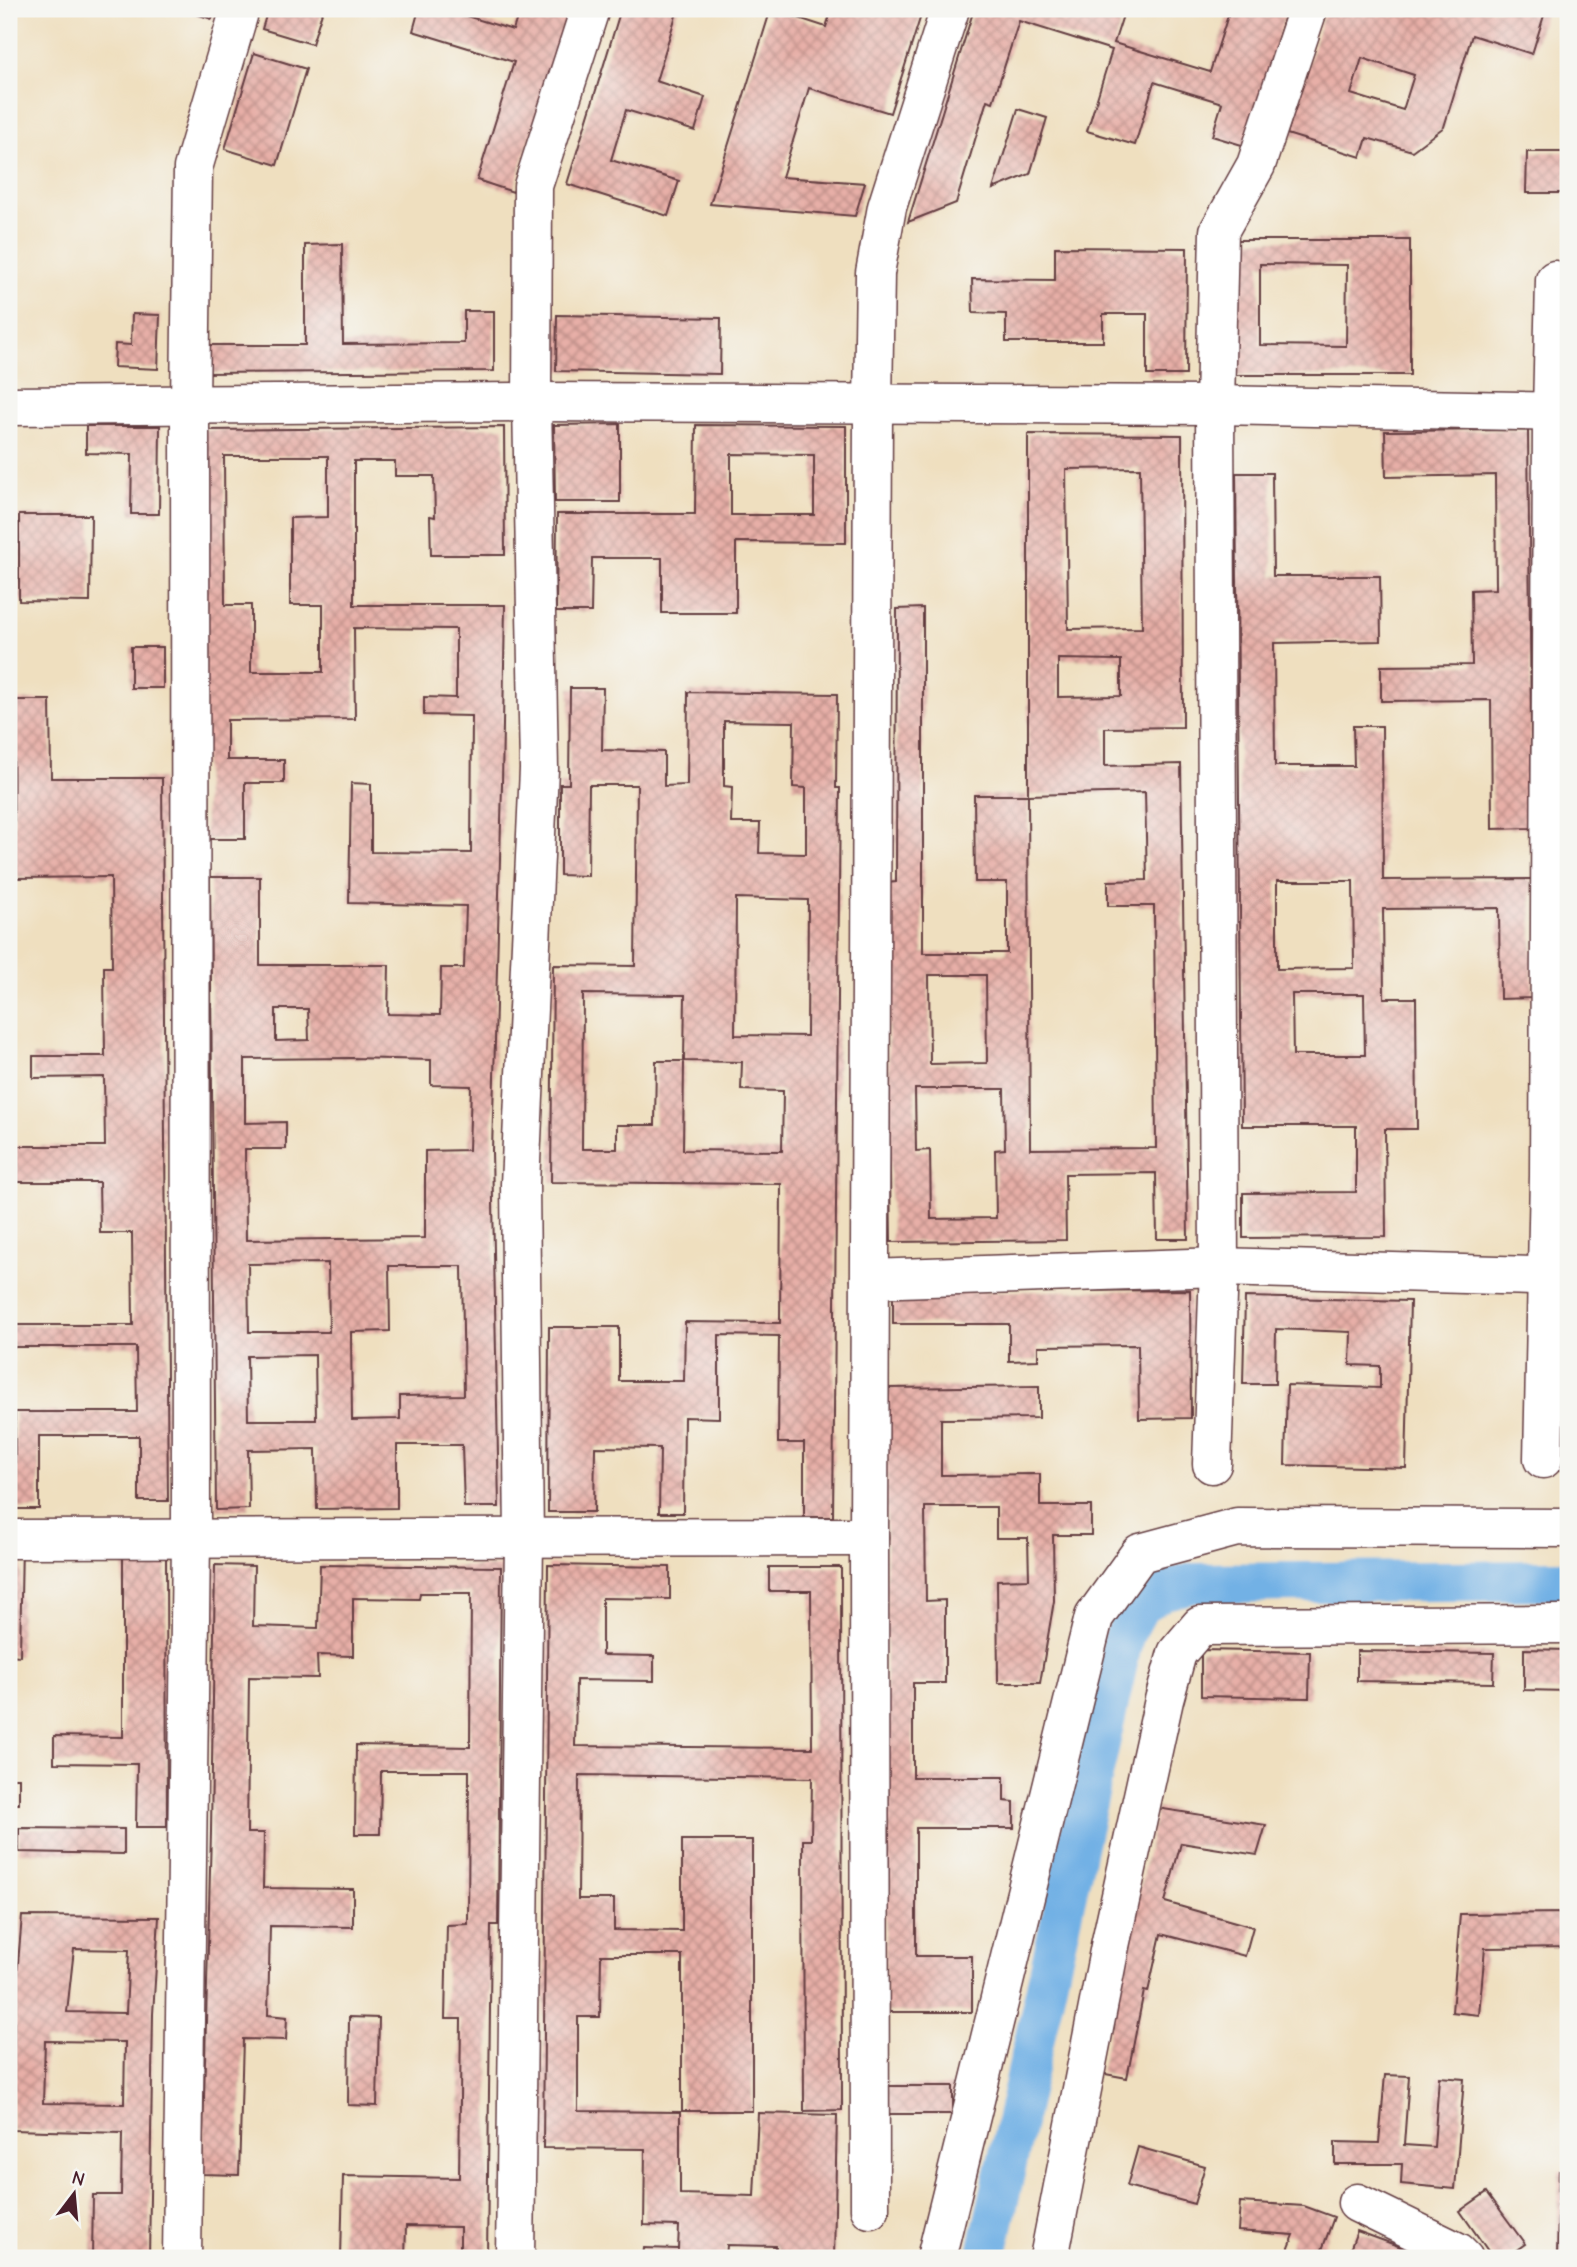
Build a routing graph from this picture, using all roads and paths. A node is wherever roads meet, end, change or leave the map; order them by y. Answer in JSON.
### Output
{"nodes":[{"id":1,"x":240,"y":9,"type":"edge"},
{"id":2,"x":590,"y":9,"type":"edge"},
{"id":3,"x":950,"y":9,"type":"edge"},
{"id":4,"x":1308,"y":9,"type":"edge"},
{"id":5,"x":1555,"y":280,"type":"dead end"},
{"id":6,"x":532,"y":402,"type":"junction"},
{"id":7,"x":190,"y":404,"type":"junction"},
{"id":8,"x":873,"y":405,"type":"junction"},
{"id":9,"x":1215,"y":405,"type":"junction"},
{"id":10,"x":9,"y":406,"type":"edge"},
{"id":11,"x":1560,"y":412,"type":"edge"},
{"id":12,"x":1219,"y":1267,"type":"junction"},
{"id":13,"x":1558,"y":1277,"type":"edge"},
{"id":14,"x":870,"y":1279,"type":"junction"},
{"id":15,"x":1544,"y":1459,"type":"dead end"},
{"id":16,"x":1212,"y":1465,"type":"dead end"},
{"id":17,"x":1568,"y":1528,"type":"edge"},
{"id":18,"x":869,"y":1538,"type":"junction"},
{"id":19,"x":9,"y":1539,"type":"edge"},
{"id":20,"x":524,"y":1539,"type":"junction"},
{"id":21,"x":191,"y":1540,"type":"junction"},
{"id":22,"x":1568,"y":1624,"type":"edge"},
{"id":23,"x":1357,"y":2203,"type":"dead end"},
{"id":24,"x":870,"y":2209,"type":"dead end"},
{"id":25,"x":182,"y":2258,"type":"edge"},
{"id":26,"x":515,"y":2258,"type":"edge"},
{"id":27,"x":936,"y":2258,"type":"edge"},
{"id":28,"x":1049,"y":2258,"type":"edge"},
{"id":29,"x":1464,"y":2258,"type":"edge"}],
"edges":[{"from":1,"to":7,"type":"street"},
{"from":2,"to":6,"type":"street"},
{"from":3,"to":8,"type":"street"},
{"from":4,"to":9,"type":"street"},
{"from":5,"to":11,"type":"street"},
{"from":6,"to":7,"type":"street"},
{"from":6,"to":8,"type":"street"},
{"from":6,"to":20,"type":"street"},
{"from":7,"to":10,"type":"street"},
{"from":7,"to":21,"type":"street"},
{"from":8,"to":9,"type":"street"},
{"from":8,"to":14,"type":"street"},
{"from":9,"to":11,"type":"street"},
{"from":9,"to":12,"type":"street"},
{"from":11,"to":13,"type":"street"},
{"from":12,"to":13,"type":"street"},
{"from":12,"to":14,"type":"street"},
{"from":12,"to":16,"type":"street"},
{"from":13,"to":15,"type":"street"},
{"from":14,"to":18,"type":"street"},
{"from":17,"to":27,"type":"street"},
{"from":18,"to":20,"type":"street"},
{"from":18,"to":24,"type":"street"},
{"from":19,"to":21,"type":"street"},
{"from":20,"to":21,"type":"street"},
{"from":20,"to":26,"type":"street"},
{"from":21,"to":25,"type":"street"},
{"from":22,"to":28,"type":"street"},
{"from":23,"to":29,"type":"street"}]}
